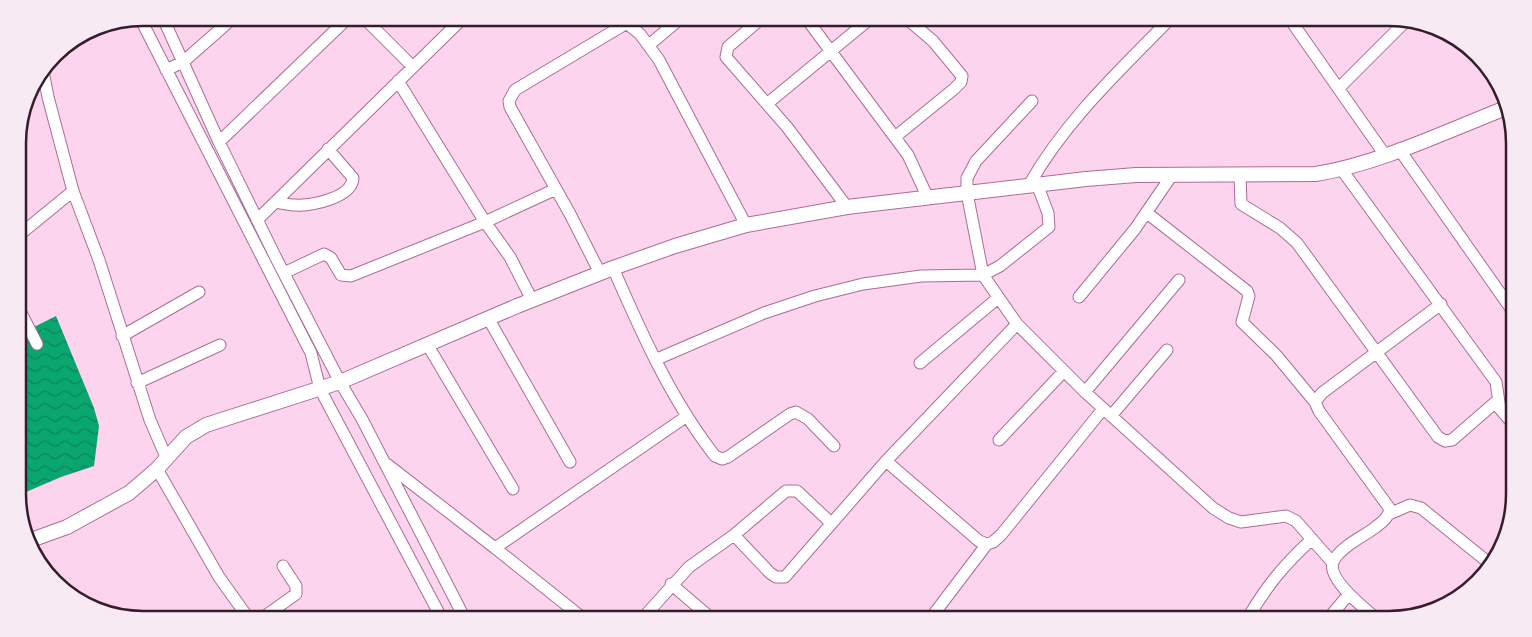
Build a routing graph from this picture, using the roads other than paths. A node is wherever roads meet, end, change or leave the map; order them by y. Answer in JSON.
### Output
{"nodes":[{"id":1,"x":812,"y":26,"type":"edge"},
{"id":2,"x":861,"y":26,"type":"edge"},
{"id":3,"x":915,"y":26,"type":"edge"},
{"id":4,"x":1163,"y":26,"type":"edge"},
{"id":5,"x":1298,"y":26,"type":"edge"},
{"id":6,"x":144,"y":27,"type":"edge"},
{"id":7,"x":167,"y":27,"type":"edge"},
{"id":8,"x":223,"y":27,"type":"edge"},
{"id":9,"x":339,"y":27,"type":"edge"},
{"id":10,"x":373,"y":27,"type":"edge"},
{"id":11,"x":454,"y":27,"type":"edge"},
{"id":12,"x":614,"y":27,"type":"edge"},
{"id":13,"x":631,"y":27,"type":"edge"},
{"id":14,"x":671,"y":27,"type":"edge"},
{"id":15,"x":752,"y":27,"type":"edge"},
{"id":16,"x":1400,"y":27,"type":"edge"},
{"id":17,"x":649,"y":45,"type":"junction"},
{"id":18,"x":832,"y":52,"type":"junction"},
{"id":19,"x":183,"y":62,"type":"junction"},
{"id":20,"x":412,"y":66,"type":"junction"},
{"id":21,"x":166,"y":70,"type":"junction"},
{"id":22,"x":45,"y":80,"type":"edge"},
{"id":23,"x":398,"y":81,"type":"junction"},
{"id":24,"x":1339,"y":88,"type":"junction"},
{"id":25,"x":1032,"y":101,"type":"dead end"},
{"id":26,"x":768,"y":103,"type":"junction"},
{"id":27,"x":1501,"y":110,"type":"edge"},
{"id":28,"x":895,"y":137,"type":"junction"},
{"id":29,"x":219,"y":142,"type":"junction"},
{"id":30,"x":328,"y":149,"type":"junction"},
{"id":31,"x":1399,"y":149,"type":"junction"},
{"id":32,"x":1385,"y":155,"type":"junction"},
{"id":33,"x":1342,"y":170,"type":"junction"},
{"id":34,"x":1172,"y":175,"type":"junction"},
{"id":35,"x":1240,"y":175,"type":"junction"},
{"id":36,"x":1033,"y":184,"type":"junction"},
{"id":37,"x":556,"y":189,"type":"junction"},
{"id":38,"x":73,"y":191,"type":"junction"},
{"id":39,"x":966,"y":193,"type":"junction"},
{"id":40,"x":927,"y":196,"type":"junction"},
{"id":41,"x":275,"y":202,"type":"junction"},
{"id":42,"x":847,"y":207,"type":"junction"},
{"id":43,"x":1147,"y":213,"type":"junction"},
{"id":44,"x":257,"y":220,"type":"junction"},
{"id":45,"x":485,"y":222,"type":"junction"},
{"id":46,"x":746,"y":225,"type":"junction"},
{"id":47,"x":27,"y":229,"type":"edge"},
{"id":48,"x":614,"y":268,"type":"junction"},
{"id":49,"x":284,"y":273,"type":"junction"},
{"id":50,"x":600,"y":273,"type":"junction"},
{"id":51,"x":983,"y":275,"type":"junction"},
{"id":52,"x":1179,"y":280,"type":"dead end"},
{"id":53,"x":199,"y":292,"type":"dead end"},
{"id":54,"x":1079,"y":296,"type":"dead end"},
{"id":55,"x":998,"y":298,"type":"junction"},
{"id":56,"x":532,"y":300,"type":"junction"},
{"id":57,"x":1506,"y":302,"type":"edge"},
{"id":58,"x":1441,"y":304,"type":"junction"},
{"id":59,"x":488,"y":318,"type":"junction"},
{"id":60,"x":26,"y":324,"type":"edge"},
{"id":61,"x":1017,"y":324,"type":"junction"},
{"id":62,"x":122,"y":336,"type":"junction"},
{"id":63,"x":37,"y":344,"type":"dead end"},
{"id":64,"x":427,"y":344,"type":"junction"},
{"id":65,"x":220,"y":345,"type":"dead end"},
{"id":66,"x":1167,"y":350,"type":"dead end"},
{"id":67,"x":1377,"y":353,"type":"junction"},
{"id":68,"x":657,"y":359,"type":"junction"},
{"id":69,"x":920,"y":363,"type":"dead end"},
{"id":70,"x":1064,"y":370,"type":"junction"},
{"id":71,"x":340,"y":382,"type":"junction"},
{"id":72,"x":137,"y":383,"type":"junction"},
{"id":73,"x":320,"y":389,"type":"junction"},
{"id":74,"x":1085,"y":392,"type":"junction"},
{"id":75,"x":1498,"y":400,"type":"junction"},
{"id":76,"x":1315,"y":402,"type":"junction"},
{"id":77,"x":1107,"y":413,"type":"junction"},
{"id":78,"x":687,"y":416,"type":"junction"},
{"id":79,"x":1506,"y":416,"type":"edge"},
{"id":80,"x":999,"y":440,"type":"dead end"},
{"id":81,"x":834,"y":446,"type":"dead end"},
{"id":82,"x":166,"y":457,"type":"junction"},
{"id":83,"x":886,"y":461,"type":"junction"},
{"id":84,"x":570,"y":462,"type":"dead end"},
{"id":85,"x":385,"y":463,"type":"junction"},
{"id":86,"x":157,"y":469,"type":"junction"},
{"id":87,"x":513,"y":488,"type":"dead end"},
{"id":88,"x":1389,"y":514,"type":"junction"},
{"id":89,"x":413,"y":519,"type":"junction"},
{"id":90,"x":831,"y":523,"type":"junction"},
{"id":91,"x":396,"y":529,"type":"junction"},
{"id":92,"x":734,"y":535,"type":"junction"},
{"id":93,"x":35,"y":539,"type":"edge"},
{"id":94,"x":1312,"y":539,"type":"junction"},
{"id":95,"x":987,"y":544,"type":"junction"},
{"id":96,"x":495,"y":548,"type":"junction"},
{"id":97,"x":1485,"y":560,"type":"edge"},
{"id":98,"x":1332,"y":562,"type":"junction"},
{"id":99,"x":283,"y":566,"type":"dead end"},
{"id":100,"x":672,"y":584,"type":"junction"},
{"id":101,"x":1349,"y":594,"type":"junction"},
{"id":102,"x":937,"y":610,"type":"edge"},
{"id":103,"x":1253,"y":610,"type":"edge"},
{"id":104,"x":1336,"y":610,"type":"edge"},
{"id":105,"x":1367,"y":610,"type":"edge"},
{"id":106,"x":243,"y":611,"type":"edge"},
{"id":107,"x":273,"y":611,"type":"edge"},
{"id":108,"x":437,"y":611,"type":"edge"},
{"id":109,"x":460,"y":611,"type":"edge"},
{"id":110,"x":574,"y":611,"type":"edge"},
{"id":111,"x":649,"y":611,"type":"edge"},
{"id":112,"x":702,"y":611,"type":"edge"}],
"edges":[{"from":1,"to":18,"type":"street"},
{"from":2,"to":18,"type":"street"},
{"from":3,"to":28,"type":"street"},
{"from":4,"to":36,"type":"street"},
{"from":5,"to":24,"type":"street"},
{"from":6,"to":21,"type":"street"},
{"from":7,"to":19,"type":"street"},
{"from":8,"to":19,"type":"street"},
{"from":9,"to":29,"type":"street"},
{"from":10,"to":20,"type":"street"},
{"from":11,"to":20,"type":"street"},
{"from":12,"to":37,"type":"street"},
{"from":13,"to":17,"type":"street"},
{"from":14,"to":17,"type":"street"},
{"from":15,"to":26,"type":"street"},
{"from":16,"to":24,"type":"street"},
{"from":17,"to":46,"type":"street"},
{"from":18,"to":26,"type":"street"},
{"from":18,"to":28,"type":"street"},
{"from":19,"to":21,"type":"street"},
{"from":19,"to":29,"type":"street"},
{"from":20,"to":23,"type":"street"},
{"from":21,"to":73,"type":"street"},
{"from":22,"to":38,"type":"street"},
{"from":23,"to":30,"type":"street"},
{"from":23,"to":45,"type":"street"},
{"from":24,"to":32,"type":"street"},
{"from":25,"to":39,"type":"street"},
{"from":26,"to":42,"type":"street"},
{"from":27,"to":31,"type":"street"},
{"from":28,"to":40,"type":"street"},
{"from":29,"to":44,"type":"street"},
{"from":30,"to":41,"type":"street"},
{"from":30,"to":41,"type":"street"},
{"from":31,"to":32,"type":"street"},
{"from":31,"to":57,"type":"street"},
{"from":32,"to":33,"type":"street"},
{"from":33,"to":35,"type":"street"},
{"from":33,"to":58,"type":"street"},
{"from":34,"to":35,"type":"street"},
{"from":34,"to":36,"type":"street"},
{"from":34,"to":43,"type":"street"},
{"from":35,"to":67,"type":"street"},
{"from":36,"to":39,"type":"street"},
{"from":36,"to":51,"type":"street"},
{"from":37,"to":45,"type":"street"},
{"from":37,"to":50,"type":"street"},
{"from":38,"to":47,"type":"street"},
{"from":38,"to":62,"type":"street"},
{"from":39,"to":40,"type":"street"},
{"from":39,"to":51,"type":"street"},
{"from":40,"to":42,"type":"street"},
{"from":41,"to":44,"type":"street"},
{"from":42,"to":46,"type":"street"},
{"from":43,"to":54,"type":"street"},
{"from":43,"to":76,"type":"street"},
{"from":44,"to":49,"type":"street"},
{"from":45,"to":49,"type":"street"},
{"from":45,"to":56,"type":"street"},
{"from":46,"to":48,"type":"street"},
{"from":48,"to":50,"type":"street"},
{"from":48,"to":68,"type":"street"},
{"from":49,"to":71,"type":"street"},
{"from":50,"to":56,"type":"street"},
{"from":51,"to":55,"type":"street"},
{"from":51,"to":68,"type":"street"},
{"from":52,"to":74,"type":"street"},
{"from":53,"to":62,"type":"street"},
{"from":55,"to":61,"type":"street"},
{"from":55,"to":69,"type":"street"},
{"from":56,"to":59,"type":"street"},
{"from":58,"to":67,"type":"street"},
{"from":58,"to":75,"type":"street"},
{"from":59,"to":64,"type":"street"},
{"from":59,"to":84,"type":"street"},
{"from":60,"to":63,"type":"street"},
{"from":61,"to":70,"type":"street"},
{"from":61,"to":83,"type":"street"},
{"from":62,"to":72,"type":"street"},
{"from":64,"to":71,"type":"street"},
{"from":64,"to":87,"type":"street"},
{"from":65,"to":72,"type":"street"},
{"from":66,"to":77,"type":"street"},
{"from":67,"to":75,"type":"street"},
{"from":67,"to":76,"type":"street"},
{"from":68,"to":78,"type":"street"},
{"from":70,"to":74,"type":"street"},
{"from":70,"to":80,"type":"street"},
{"from":71,"to":73,"type":"street"},
{"from":71,"to":85,"type":"street"},
{"from":72,"to":82,"type":"street"},
{"from":73,"to":82,"type":"street"},
{"from":73,"to":91,"type":"street"},
{"from":74,"to":77,"type":"street"},
{"from":75,"to":79,"type":"street"},
{"from":76,"to":88,"type":"street"},
{"from":77,"to":94,"type":"street"},
{"from":77,"to":95,"type":"street"},
{"from":78,"to":81,"type":"street"},
{"from":78,"to":96,"type":"street"},
{"from":82,"to":86,"type":"street"},
{"from":83,"to":90,"type":"street"},
{"from":83,"to":95,"type":"street"},
{"from":85,"to":89,"type":"street"},
{"from":85,"to":96,"type":"street"},
{"from":86,"to":93,"type":"street"},
{"from":86,"to":106,"type":"street"},
{"from":88,"to":97,"type":"street"},
{"from":88,"to":98,"type":"street"},
{"from":89,"to":91,"type":"street"},
{"from":89,"to":109,"type":"street"},
{"from":90,"to":92,"type":"street"},
{"from":90,"to":92,"type":"street"},
{"from":91,"to":108,"type":"street"},
{"from":92,"to":100,"type":"street"},
{"from":94,"to":98,"type":"street"},
{"from":94,"to":103,"type":"street"},
{"from":95,"to":102,"type":"street"},
{"from":96,"to":110,"type":"street"},
{"from":98,"to":101,"type":"street"},
{"from":99,"to":107,"type":"street"},
{"from":100,"to":111,"type":"street"},
{"from":100,"to":112,"type":"street"},
{"from":101,"to":104,"type":"street"},
{"from":101,"to":105,"type":"street"}]}
